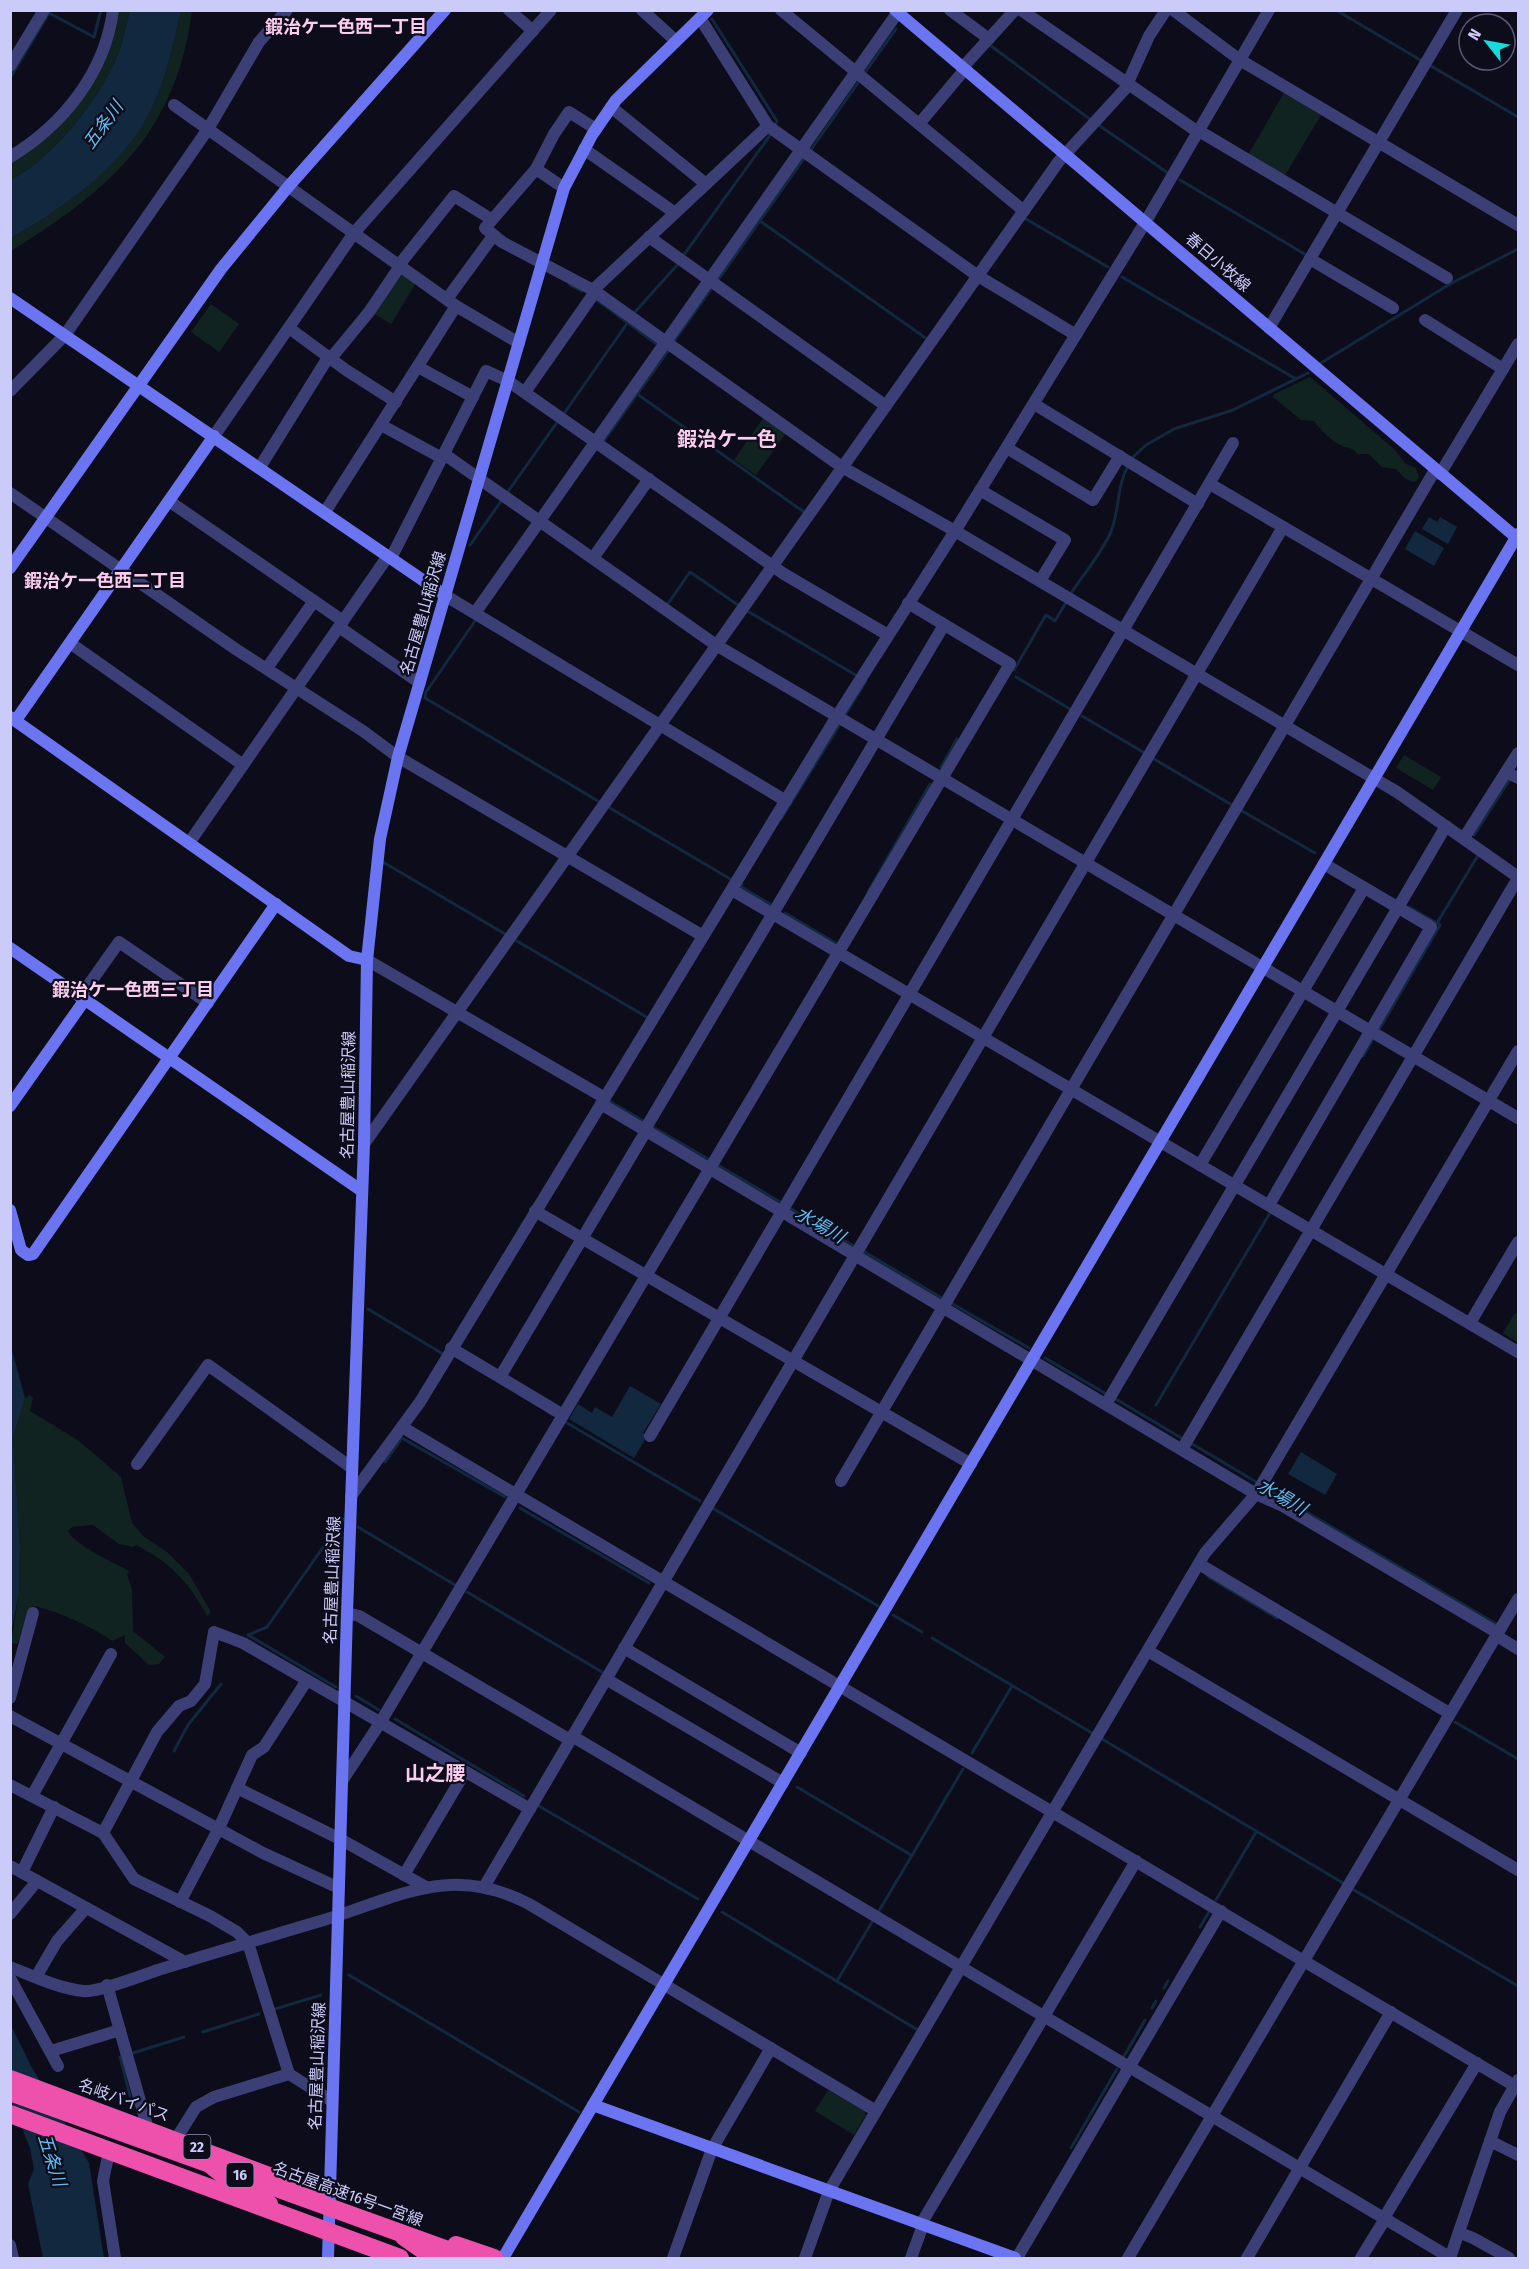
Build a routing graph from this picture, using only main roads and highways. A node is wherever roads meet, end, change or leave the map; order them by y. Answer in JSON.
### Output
{"nodes":[{"id":1,"x":10,"y":2079,"type":"edge"},
{"id":2,"x":10,"y":2092,"type":"edge"},
{"id":3,"x":10,"y":2107,"type":"edge"},
{"id":4,"x":10,"y":2114,"type":"edge"},
{"id":5,"x":10,"y":2121,"type":"edge"},
{"id":6,"x":179,"y":2140,"type":"junction"},
{"id":7,"x":68,"y":2142,"type":"junction"},
{"id":8,"x":329,"y":2199,"type":"junction"},
{"id":9,"x":328,"y":2236,"type":"junction"},
{"id":10,"x":390,"y":2259,"type":"edge"},
{"id":11,"x":400,"y":2259,"type":"edge"},
{"id":12,"x":434,"y":2259,"type":"edge"},
{"id":13,"x":470,"y":2259,"type":"edge"},
{"id":14,"x":494,"y":2259,"type":"edge"}],
"edges":[{"from":1,"to":6,"type":"highway","name":"名岐バイパス","number":"22"},
{"from":2,"to":13,"type":"highway","name":"名古屋高速16号一宮線","number":"16","bridge":true},
{"from":3,"to":7,"type":"highway","bridge":true},
{"from":4,"to":11,"type":"highway","number":"16","bridge":true},
{"from":5,"to":7,"type":"highway","number":"22"},
{"from":6,"to":8,"type":"highway","name":"名岐バイパス","number":"22"},
{"from":6,"to":9,"type":"highway"},
{"from":7,"to":9,"type":"highway","number":"22"},
{"from":8,"to":12,"type":"highway"},
{"from":8,"to":14,"type":"highway","name":"名岐バイパス","number":"22"},
{"from":9,"to":10,"type":"highway","number":"22"}]}
